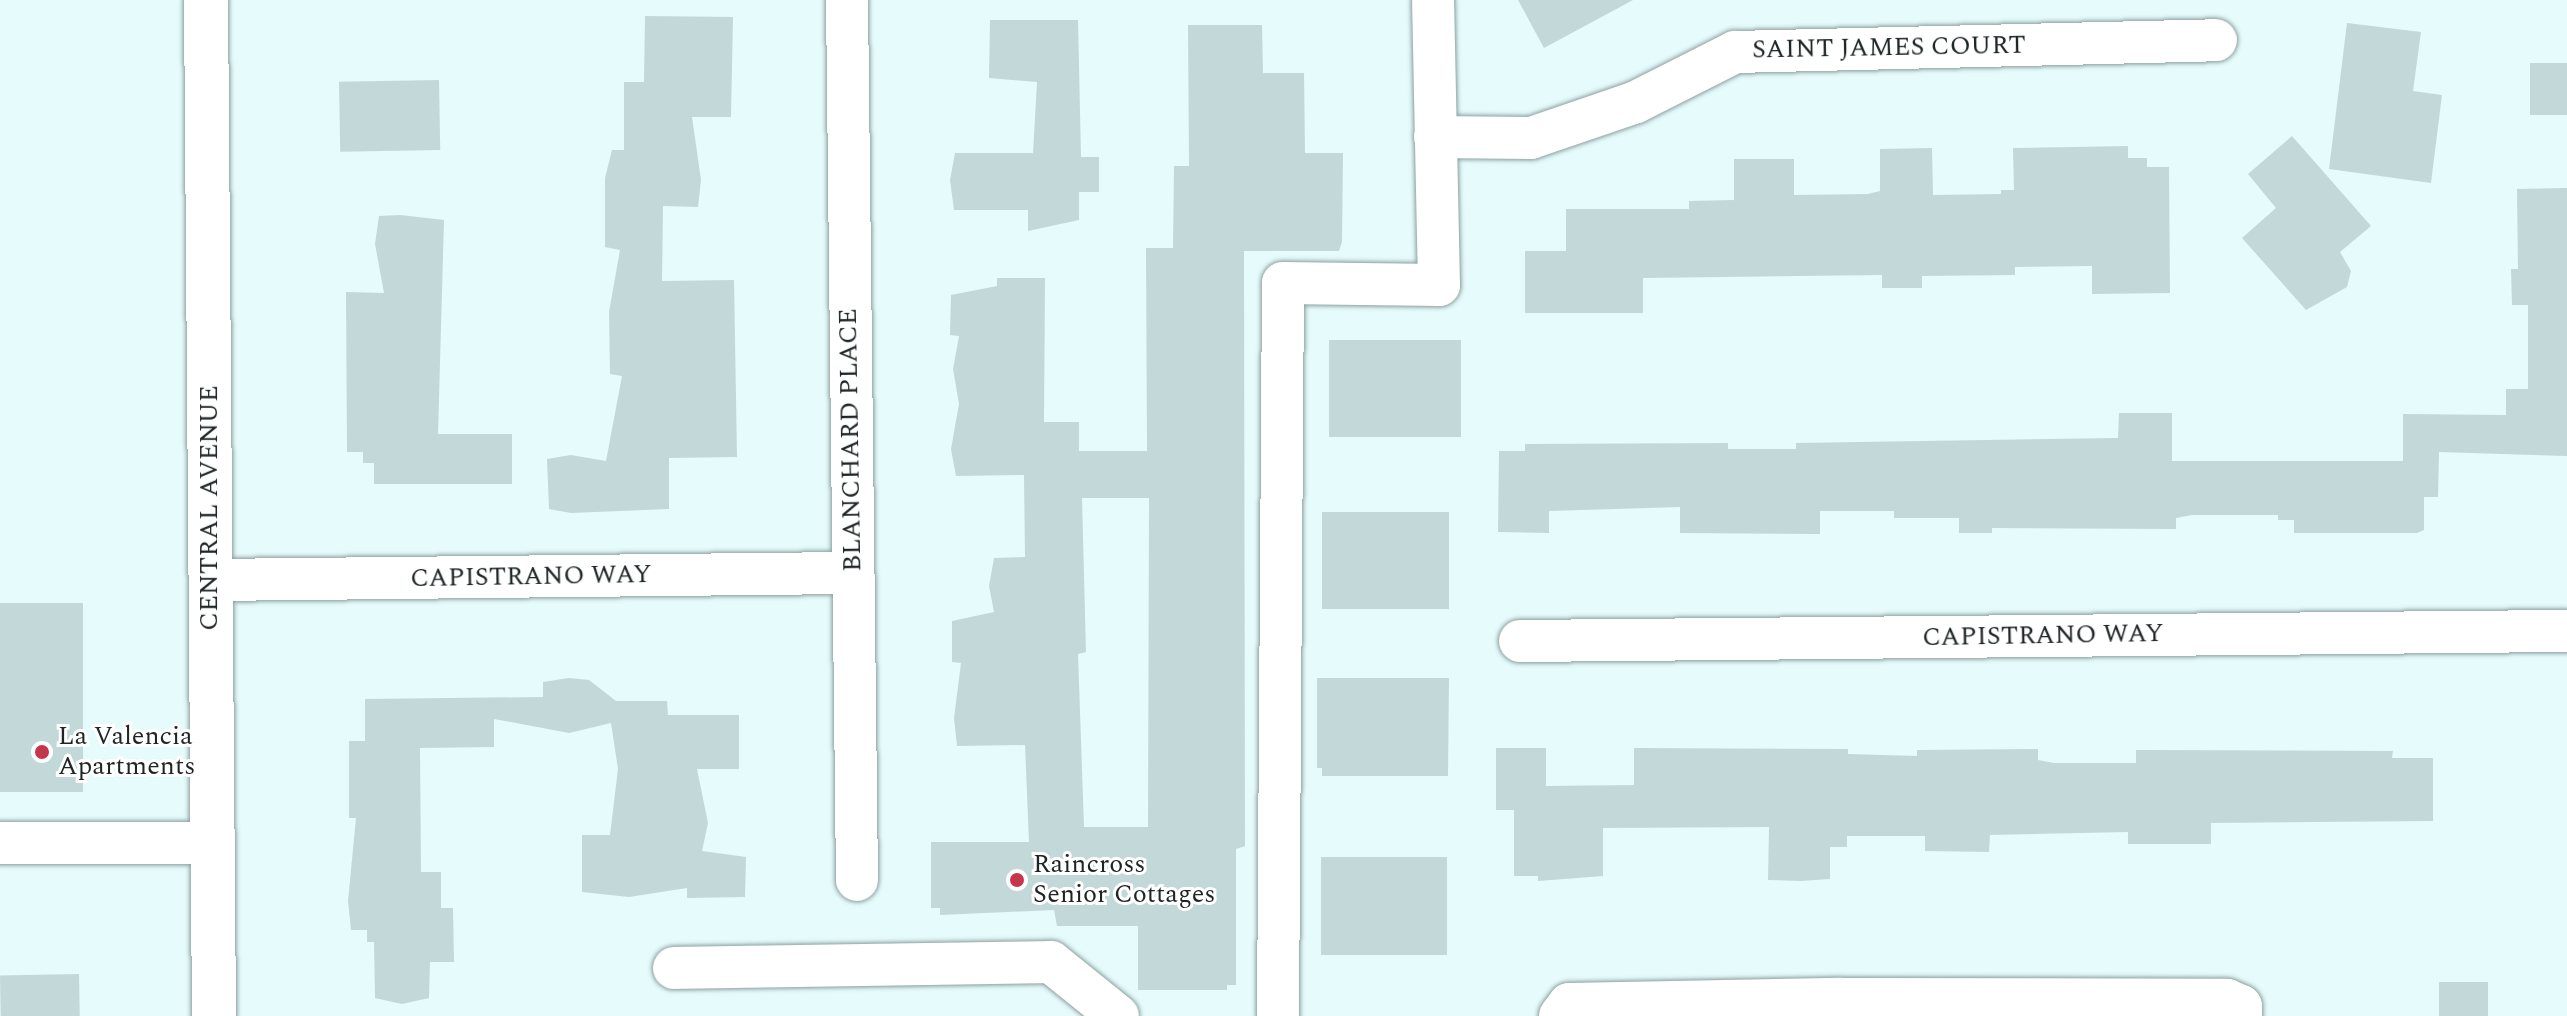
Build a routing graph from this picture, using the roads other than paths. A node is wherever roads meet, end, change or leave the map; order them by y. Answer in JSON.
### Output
{"nodes":[{"id":1,"x":206,"y":0,"type":"edge"},
{"id":2,"x":847,"y":0,"type":"edge"},
{"id":3,"x":1433,"y":0,"type":"edge"},
{"id":4,"x":2216,"y":40,"type":"dead end"},
{"id":5,"x":1435,"y":137,"type":"junction"},
{"id":6,"x":852,"y":573,"type":"junction"},
{"id":7,"x":211,"y":580,"type":"junction"},
{"id":8,"x":2567,"y":631,"type":"edge"},
{"id":9,"x":1520,"y":641,"type":"dead end"},
{"id":10,"x":0,"y":843,"type":"edge"},
{"id":11,"x":213,"y":843,"type":"junction"},
{"id":12,"x":857,"y":880,"type":"dead end"},
{"id":13,"x":674,"y":968,"type":"dead end"},
{"id":14,"x":2151,"y":1008,"type":"edge"},
{"id":15,"x":214,"y":1016,"type":"edge"},
{"id":16,"x":1118,"y":1016,"type":"edge"},
{"id":17,"x":1278,"y":1016,"type":"edge"},
{"id":18,"x":1560,"y":1016,"type":"edge"},
{"id":19,"x":2241,"y":1016,"type":"edge"}],
"edges":[{"from":1,"to":7,"type":"main road","name":"CENTRAL AVENUE"},
{"from":2,"to":6,"type":"street","name":"BLANCHARD PLACE"},
{"from":3,"to":5,"type":"street"},
{"from":4,"to":5,"type":"street","name":"SAINT JAMES COURT"},
{"from":5,"to":17,"type":"street"},
{"from":6,"to":7,"type":"street","name":"CAPISTRANO WAY"},
{"from":6,"to":12,"type":"street","name":"BLANCHARD PLACE"},
{"from":7,"to":11,"type":"main road","name":"CENTRAL AVENUE"},
{"from":8,"to":9,"type":"street","name":"CAPISTRANO WAY"},
{"from":10,"to":11,"type":"street"},
{"from":11,"to":15,"type":"main road","name":"CENTRAL AVENUE"},
{"from":13,"to":16,"type":"street"},
{"from":14,"to":18,"type":"street"},
{"from":14,"to":19,"type":"street"}]}
